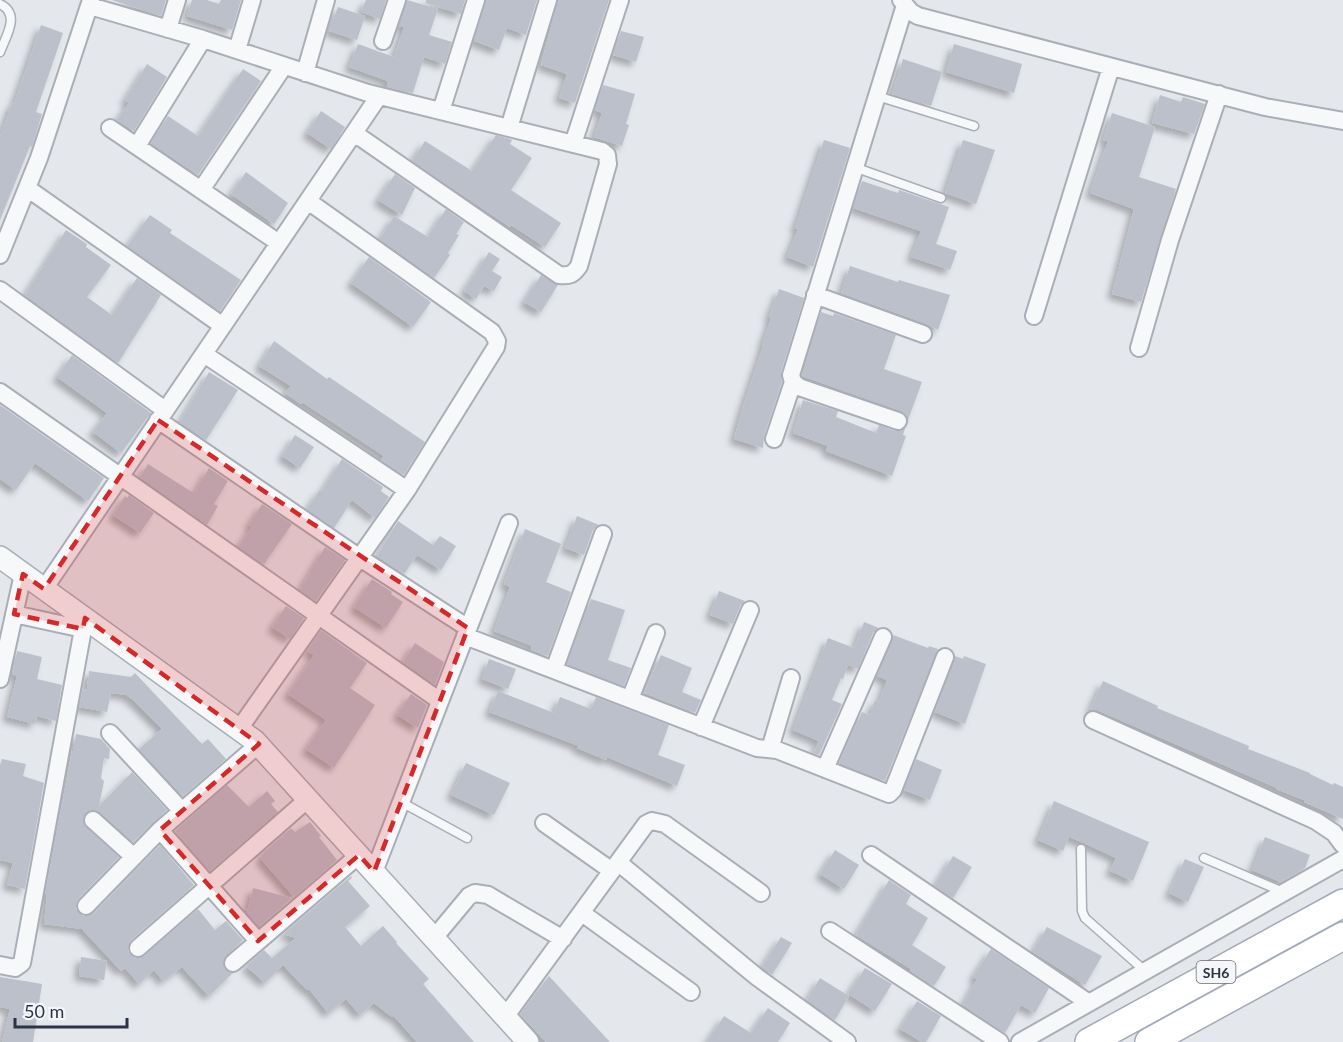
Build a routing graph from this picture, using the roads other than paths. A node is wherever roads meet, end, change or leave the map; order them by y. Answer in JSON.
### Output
{"nodes":[{"id":1,"x":177,"y":0,"type":"edge"},
{"id":2,"x":252,"y":0,"type":"edge"},
{"id":3,"x":326,"y":0,"type":"edge"},
{"id":4,"x":397,"y":0,"type":"edge"},
{"id":5,"x":476,"y":0,"type":"edge"},
{"id":6,"x":548,"y":0,"type":"edge"},
{"id":7,"x":620,"y":0,"type":"edge"},
{"id":8,"x":91,"y":3,"type":"edge"},
{"id":9,"x":903,"y":3,"type":"edge"},
{"id":10,"x":0,"y":4,"type":"edge"},
{"id":11,"x":168,"y":29,"type":"junction"},
{"id":12,"x":203,"y":39,"type":"junction"},
{"id":13,"x":383,"y":41,"type":"dead end"},
{"id":14,"x":237,"y":50,"type":"junction"},
{"id":15,"x":0,"y":52,"type":"edge"},
{"id":16,"x":284,"y":66,"type":"junction"},
{"id":17,"x":1112,"y":67,"type":"junction"},
{"id":18,"x":305,"y":73,"type":"junction"},
{"id":19,"x":1218,"y":94,"type":"junction"},
{"id":20,"x":379,"y":96,"type":"junction"},
{"id":21,"x":877,"y":96,"type":"junction"},
{"id":22,"x":441,"y":111,"type":"junction"},
{"id":23,"x":1343,"y":121,"type":"edge"},
{"id":24,"x":974,"y":126,"type":"dead end"},
{"id":25,"x":110,"y":128,"type":"dead end"},
{"id":26,"x":509,"y":128,"type":"junction"},
{"id":27,"x":354,"y":133,"type":"junction"},
{"id":28,"x":573,"y":144,"type":"junction"},
{"id":29,"x":137,"y":146,"type":"junction"},
{"id":30,"x":855,"y":167,"type":"junction"},
{"id":31,"x":27,"y":188,"type":"junction"},
{"id":32,"x":201,"y":190,"type":"junction"},
{"id":33,"x":941,"y":198,"type":"dead end"},
{"id":34,"x":308,"y":201,"type":"junction"},
{"id":35,"x":279,"y":243,"type":"junction"},
{"id":36,"x":0,"y":255,"type":"edge"},
{"id":37,"x":0,"y":290,"type":"edge"},
{"id":38,"x":815,"y":295,"type":"junction"},
{"id":39,"x":1034,"y":316,"type":"dead end"},
{"id":40,"x":223,"y":326,"type":"junction"},
{"id":41,"x":923,"y":334,"type":"dead end"},
{"id":42,"x":1139,"y":348,"type":"dead end"},
{"id":43,"x":204,"y":354,"type":"junction"},
{"id":44,"x":793,"y":382,"type":"junction"},
{"id":45,"x":0,"y":392,"type":"edge"},
{"id":46,"x":162,"y":415,"type":"junction"},
{"id":47,"x":898,"y":421,"type":"dead end"},
{"id":48,"x":774,"y":439,"type":"dead end"},
{"id":49,"x":120,"y":477,"type":"junction"},
{"id":50,"x":407,"y":490,"type":"junction"},
{"id":51,"x":509,"y":523,"type":"dead end"},
{"id":52,"x":603,"y":534,"type":"dead end"},
{"id":53,"x":0,"y":558,"type":"edge"},
{"id":54,"x":360,"y":558,"type":"junction"},
{"id":55,"x":23,"y":574,"type":"junction"},
{"id":56,"x":44,"y":589,"type":"junction"},
{"id":57,"x":750,"y":610,"type":"dead end"},
{"id":58,"x":320,"y":616,"type":"junction"},
{"id":59,"x":9,"y":618,"type":"edge"},
{"id":60,"x":84,"y":624,"type":"junction"},
{"id":61,"x":467,"y":632,"type":"junction"},
{"id":62,"x":656,"y":633,"type":"dead end"},
{"id":63,"x":883,"y":637,"type":"dead end"},
{"id":64,"x":945,"y":657,"type":"dead end"},
{"id":65,"x":554,"y":670,"type":"junction"},
{"id":66,"x":792,"y":678,"type":"dead end"},
{"id":67,"x":0,"y":679,"type":"edge"},
{"id":68,"x":630,"y":699,"type":"junction"},
{"id":69,"x":440,"y":701,"type":"junction"},
{"id":70,"x":1093,"y":720,"type":"dead end"},
{"id":71,"x":701,"y":727,"type":"junction"},
{"id":72,"x":239,"y":729,"type":"junction"},
{"id":73,"x":110,"y":733,"type":"dead end"},
{"id":74,"x":259,"y":744,"type":"junction"},
{"id":75,"x":770,"y":749,"type":"junction"},
{"id":76,"x":825,"y":769,"type":"junction"},
{"id":77,"x":308,"y":799,"type":"junction"},
{"id":78,"x":401,"y":802,"type":"junction"},
{"id":79,"x":182,"y":811,"type":"junction"},
{"id":80,"x":93,"y":820,"type":"dead end"},
{"id":81,"x":543,"y":823,"type":"dead end"},
{"id":82,"x":160,"y":830,"type":"junction"},
{"id":83,"x":467,"y":838,"type":"dead end"},
{"id":84,"x":1343,"y":844,"type":"edge"},
{"id":85,"x":1081,"y":849,"type":"dead end"},
{"id":86,"x":359,"y":855,"type":"junction"},
{"id":87,"x":872,"y":855,"type":"dead end"},
{"id":88,"x":134,"y":857,"type":"junction"},
{"id":89,"x":1204,"y":858,"type":"dead end"},
{"id":90,"x":1343,"y":859,"type":"edge"},
{"id":91,"x":615,"y":867,"type":"junction"},
{"id":92,"x":374,"y":872,"type":"junction"},
{"id":93,"x":209,"y":886,"type":"junction"},
{"id":94,"x":1284,"y":892,"type":"junction"},
{"id":95,"x":761,"y":893,"type":"dead end"},
{"id":96,"x":1343,"y":903,"type":"edge"},
{"id":97,"x":86,"y":906,"type":"dead end"},
{"id":98,"x":582,"y":913,"type":"junction"},
{"id":99,"x":830,"y":931,"type":"dead end"},
{"id":100,"x":1343,"y":936,"type":"edge"},
{"id":101,"x":434,"y":938,"type":"junction"},
{"id":102,"x":562,"y":939,"type":"junction"},
{"id":103,"x":258,"y":941,"type":"junction"},
{"id":104,"x":138,"y":948,"type":"dead end"},
{"id":105,"x":233,"y":963,"type":"dead end"},
{"id":106,"x":0,"y":965,"type":"edge"},
{"id":107,"x":1145,"y":972,"type":"junction"},
{"id":108,"x":690,"y":992,"type":"dead end"},
{"id":109,"x":1089,"y":1003,"type":"junction"},
{"id":110,"x":506,"y":1017,"type":"junction"},
{"id":111,"x":528,"y":1042,"type":"edge"},
{"id":112,"x":847,"y":1042,"type":"edge"},
{"id":113,"x":1000,"y":1042,"type":"edge"},
{"id":114,"x":1020,"y":1042,"type":"edge"},
{"id":115,"x":1089,"y":1042,"type":"edge"},
{"id":116,"x":1149,"y":1042,"type":"edge"}],
"edges":[{"from":1,"to":11,"type":"street"},
{"from":2,"to":14,"type":"street"},
{"from":3,"to":18,"type":"street"},
{"from":4,"to":13,"type":"street"},
{"from":5,"to":22,"type":"street"},
{"from":6,"to":26,"type":"street"},
{"from":7,"to":28,"type":"street"},
{"from":8,"to":11,"type":"street"},
{"from":8,"to":31,"type":"street"},
{"from":9,"to":17,"type":"street"},
{"from":9,"to":21,"type":"street"},
{"from":10,"to":15,"type":"lane"},
{"from":11,"to":12,"type":"street"},
{"from":12,"to":14,"type":"street"},
{"from":12,"to":29,"type":"street"},
{"from":14,"to":16,"type":"street"},
{"from":16,"to":18,"type":"street"},
{"from":16,"to":32,"type":"street"},
{"from":17,"to":19,"type":"street"},
{"from":17,"to":39,"type":"street"},
{"from":18,"to":20,"type":"street"},
{"from":19,"to":23,"type":"street"},
{"from":19,"to":42,"type":"street"},
{"from":20,"to":22,"type":"street"},
{"from":20,"to":27,"type":"street"},
{"from":21,"to":24,"type":"lane"},
{"from":21,"to":30,"type":"street"},
{"from":22,"to":26,"type":"street"},
{"from":25,"to":29,"type":"street"},
{"from":26,"to":28,"type":"street"},
{"from":27,"to":28,"type":"street"},
{"from":27,"to":34,"type":"street"},
{"from":29,"to":32,"type":"street"},
{"from":30,"to":33,"type":"lane"},
{"from":30,"to":38,"type":"street"},
{"from":31,"to":36,"type":"street"},
{"from":31,"to":40,"type":"street"},
{"from":32,"to":35,"type":"street"},
{"from":34,"to":35,"type":"street"},
{"from":34,"to":50,"type":"street"},
{"from":35,"to":40,"type":"street"},
{"from":37,"to":46,"type":"street"},
{"from":38,"to":41,"type":"street"},
{"from":38,"to":44,"type":"street"},
{"from":40,"to":43,"type":"street"},
{"from":43,"to":46,"type":"street"},
{"from":43,"to":50,"type":"street"},
{"from":44,"to":47,"type":"street"},
{"from":44,"to":48,"type":"street"},
{"from":45,"to":49,"type":"street"},
{"from":46,"to":49,"type":"street"},
{"from":46,"to":54,"type":"street"},
{"from":49,"to":56,"type":"street"},
{"from":49,"to":58,"type":"street"},
{"from":50,"to":54,"type":"street"},
{"from":51,"to":61,"type":"street"},
{"from":52,"to":65,"type":"street"},
{"from":53,"to":55,"type":"street"},
{"from":54,"to":58,"type":"street"},
{"from":54,"to":61,"type":"street"},
{"from":55,"to":56,"type":"street"},
{"from":55,"to":59,"type":"street"},
{"from":56,"to":60,"type":"street"},
{"from":57,"to":71,"type":"street"},
{"from":58,"to":69,"type":"street"},
{"from":58,"to":72,"type":"street"},
{"from":59,"to":60,"type":"street"},
{"from":59,"to":67,"type":"street"},
{"from":60,"to":72,"type":"street"},
{"from":60,"to":106,"type":"street"},
{"from":61,"to":65,"type":"street"},
{"from":61,"to":69,"type":"street"},
{"from":62,"to":68,"type":"street"},
{"from":63,"to":76,"type":"street"},
{"from":64,"to":76,"type":"street"},
{"from":65,"to":68,"type":"street"},
{"from":66,"to":75,"type":"street"},
{"from":68,"to":71,"type":"street"},
{"from":69,"to":78,"type":"street"},
{"from":70,"to":84,"type":"street"},
{"from":71,"to":75,"type":"street"},
{"from":72,"to":74,"type":"street"},
{"from":73,"to":79,"type":"street"},
{"from":74,"to":77,"type":"street"},
{"from":74,"to":79,"type":"street"},
{"from":75,"to":76,"type":"street"},
{"from":77,"to":86,"type":"street"},
{"from":77,"to":93,"type":"street"},
{"from":78,"to":83,"type":"lane"},
{"from":78,"to":92,"type":"street"},
{"from":79,"to":82,"type":"street"},
{"from":80,"to":88,"type":"street"},
{"from":81,"to":91,"type":"street"},
{"from":82,"to":88,"type":"street"},
{"from":82,"to":93,"type":"street"},
{"from":85,"to":107,"type":"lane"},
{"from":86,"to":92,"type":"street"},
{"from":86,"to":103,"type":"street"},
{"from":87,"to":109,"type":"street"},
{"from":88,"to":97,"type":"street"},
{"from":89,"to":94,"type":"lane"},
{"from":90,"to":94,"type":"street"},
{"from":91,"to":95,"type":"street"},
{"from":91,"to":98,"type":"street"},
{"from":91,"to":112,"type":"street"},
{"from":92,"to":101,"type":"street"},
{"from":93,"to":103,"type":"street"},
{"from":93,"to":104,"type":"street"},
{"from":94,"to":107,"type":"street"},
{"from":96,"to":115,"type":"main road","number":"SH6"},
{"from":98,"to":102,"type":"street"},
{"from":98,"to":108,"type":"street"},
{"from":99,"to":113,"type":"street"},
{"from":100,"to":116,"type":"main road","number":"SH6"},
{"from":101,"to":102,"type":"street"},
{"from":101,"to":110,"type":"street"},
{"from":102,"to":110,"type":"street"},
{"from":103,"to":105,"type":"street"},
{"from":107,"to":109,"type":"street"},
{"from":109,"to":114,"type":"street"},
{"from":110,"to":111,"type":"street"}]}
